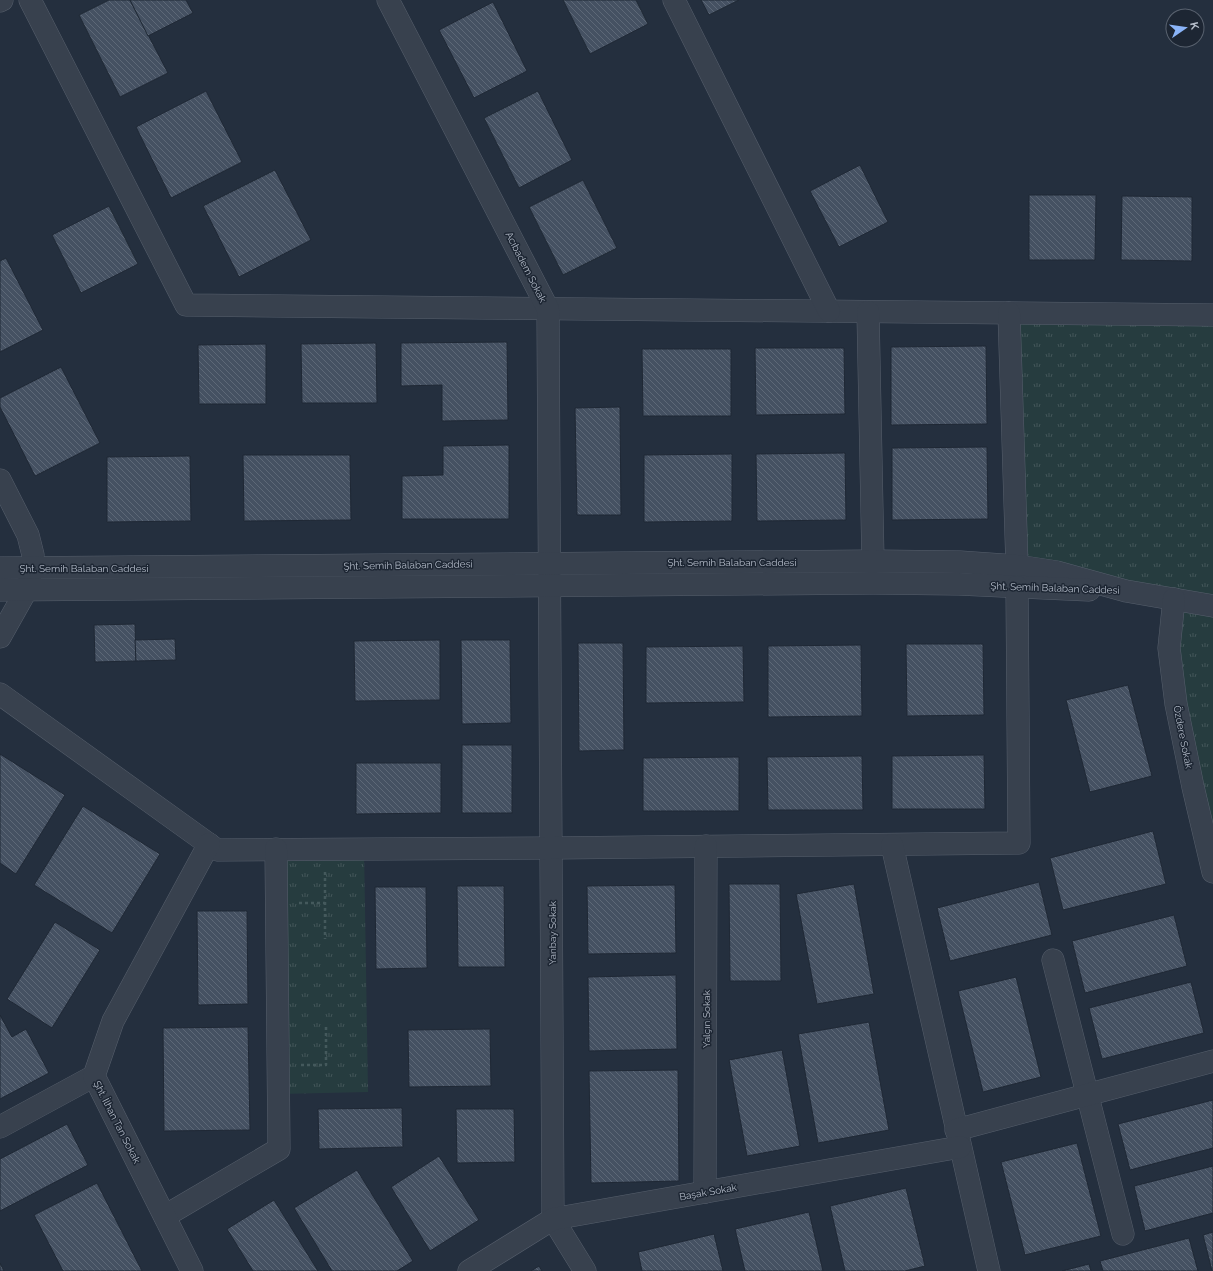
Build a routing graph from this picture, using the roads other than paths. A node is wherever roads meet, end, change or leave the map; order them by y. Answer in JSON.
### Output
{"nodes":[{"id":1,"x":30,"y":0,"type":"edge"},
{"id":2,"x":388,"y":0,"type":"edge"},
{"id":3,"x":674,"y":0,"type":"edge"},
{"id":4,"x":548,"y":309,"type":"junction"},
{"id":5,"x":829,"y":312,"type":"junction"},
{"id":6,"x":868,"y":312,"type":"junction"},
{"id":7,"x":1009,"y":313,"type":"junction"},
{"id":8,"x":1213,"y":315,"type":"edge"},
{"id":9,"x":0,"y":480,"type":"edge"},
{"id":10,"x":873,"y":561,"type":"junction"},
{"id":11,"x":549,"y":564,"type":"junction"},
{"id":12,"x":1017,"y":566,"type":"junction"},
{"id":13,"x":0,"y":568,"type":"edge"},
{"id":14,"x":32,"y":568,"type":"junction"},
{"id":15,"x":549,"y":585,"type":"junction"},
{"id":16,"x":1017,"y":587,"type":"junction"},
{"id":17,"x":0,"y":590,"type":"edge"},
{"id":18,"x":28,"y":590,"type":"junction"},
{"id":19,"x":1126,"y":591,"type":"junction"},
{"id":20,"x":1174,"y":599,"type":"junction"},
{"id":21,"x":1213,"y":606,"type":"edge"},
{"id":22,"x":0,"y":637,"type":"edge"},
{"id":23,"x":0,"y":694,"type":"edge"},
{"id":24,"x":209,"y":844,"type":"junction"},
{"id":25,"x":892,"y":845,"type":"junction"},
{"id":26,"x":706,"y":846,"type":"junction"},
{"id":27,"x":551,"y":848,"type":"junction"},
{"id":28,"x":276,"y":850,"type":"junction"},
{"id":29,"x":1213,"y":872,"type":"edge"},
{"id":30,"x":1053,"y":960,"type":"dead end"},
{"id":31,"x":1213,"y":1061,"type":"edge"},
{"id":32,"x":94,"y":1076,"type":"junction"},
{"id":33,"x":1087,"y":1094,"type":"junction"},
{"id":34,"x":0,"y":1127,"type":"edge"},
{"id":35,"x":958,"y":1138,"type":"junction"},
{"id":36,"x":705,"y":1192,"type":"junction"},
{"id":37,"x":165,"y":1216,"type":"junction"},
{"id":38,"x":553,"y":1219,"type":"junction"},
{"id":39,"x":1123,"y":1234,"type":"dead end"},
{"id":40,"x":192,"y":1271,"type":"edge"},
{"id":41,"x":469,"y":1271,"type":"edge"},
{"id":42,"x":585,"y":1271,"type":"edge"},
{"id":43,"x":989,"y":1271,"type":"edge"}],
"edges":[{"from":1,"to":4,"type":"street"},
{"from":2,"to":4,"type":"street","name":"Acıbadem Sokak"},
{"from":3,"to":5,"type":"street"},
{"from":4,"to":5,"type":"street"},
{"from":4,"to":11,"type":"street","name":"Acıbadem Sokak"},
{"from":5,"to":6,"type":"street"},
{"from":6,"to":7,"type":"street"},
{"from":6,"to":10,"type":"street"},
{"from":7,"to":8,"type":"street"},
{"from":7,"to":12,"type":"street"},
{"from":9,"to":14,"type":"street"},
{"from":10,"to":11,"type":"street","name":"Şht. Semih Balaban Caddesi"},
{"from":10,"to":12,"type":"street","name":"Şht. Semih Balaban Caddesi"},
{"from":11,"to":14,"type":"street","name":"Şht. Semih Balaban Caddesi"},
{"from":11,"to":15,"type":"street","name":"Acıbadem Sokak"},
{"from":12,"to":19,"type":"street","name":"Şht. Semih Balaban Caddesi"},
{"from":13,"to":14,"type":"street","name":"Şht. Semih Balaban Caddesi"},
{"from":14,"to":18,"type":"street"},
{"from":15,"to":16,"type":"street","name":"Şht. Semih Balaban Caddesi"},
{"from":15,"to":18,"type":"street","name":"Şht. Semih Balaban Caddesi"},
{"from":15,"to":27,"type":"street","name":"Yanbay Sokak"},
{"from":16,"to":19,"type":"street","name":"Şht. Semih Balaban Caddesi"},
{"from":16,"to":25,"type":"street"},
{"from":17,"to":18,"type":"street","name":"Şht. Semih Balaban Caddesi"},
{"from":18,"to":22,"type":"street"},
{"from":19,"to":20,"type":"street"},
{"from":20,"to":21,"type":"street"},
{"from":20,"to":29,"type":"street","name":"Özdere Sokak"},
{"from":23,"to":24,"type":"street"},
{"from":24,"to":28,"type":"street"},
{"from":24,"to":32,"type":"street","name":"Şht. İlhan Tan Sokak"},
{"from":25,"to":26,"type":"street"},
{"from":25,"to":35,"type":"street"},
{"from":26,"to":27,"type":"street"},
{"from":26,"to":36,"type":"street","name":"Yalçın Sokak"},
{"from":27,"to":28,"type":"street"},
{"from":27,"to":38,"type":"street","name":"Yanbay Sokak"},
{"from":28,"to":37,"type":"street"},
{"from":30,"to":33,"type":"street"},
{"from":31,"to":33,"type":"street","name":"Başak Sokak"},
{"from":32,"to":34,"type":"street"},
{"from":32,"to":37,"type":"street","name":"Şht. İlhan Tan Sokak"},
{"from":33,"to":35,"type":"street","name":"Başak Sokak"},
{"from":33,"to":39,"type":"street"},
{"from":35,"to":36,"type":"street","name":"Başak Sokak"},
{"from":35,"to":43,"type":"street"},
{"from":36,"to":38,"type":"street","name":"Başak Sokak"},
{"from":37,"to":40,"type":"street","name":"Şht. İlhan Tan Sokak"},
{"from":38,"to":41,"type":"street","name":"Başak Sokak"},
{"from":38,"to":42,"type":"street"}]}
